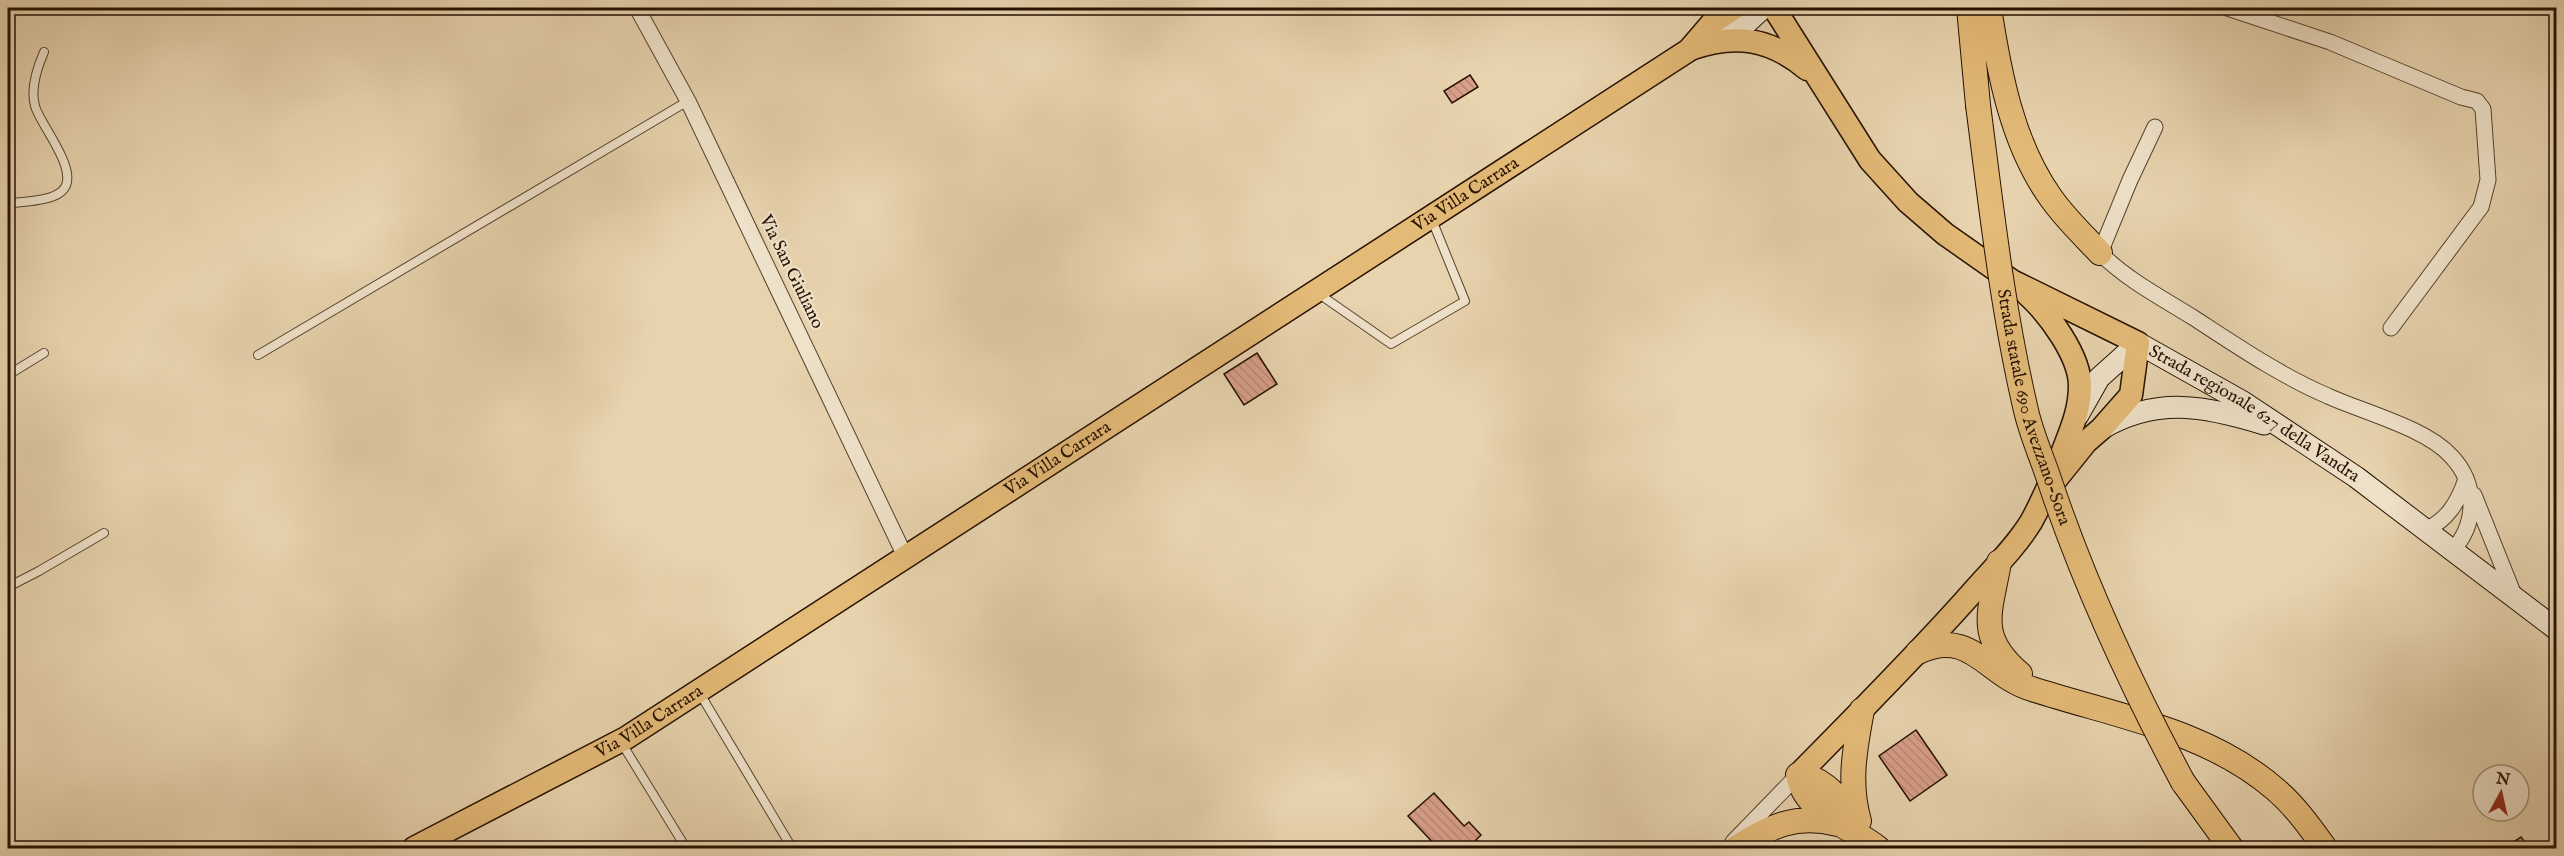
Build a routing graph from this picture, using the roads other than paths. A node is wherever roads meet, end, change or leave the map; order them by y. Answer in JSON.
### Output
{"nodes":[{"id":1,"x":637,"y":8,"type":"edge"},
{"id":2,"x":1734,"y":8,"type":"edge"},
{"id":3,"x":1763,"y":8,"type":"edge"},
{"id":4,"x":1774,"y":8,"type":"edge"},
{"id":5,"x":1969,"y":8,"type":"edge"},
{"id":6,"x":1989,"y":8,"type":"edge"},
{"id":7,"x":2227,"y":8,"type":"edge"},
{"id":8,"x":1717,"y":15,"type":"edge"},
{"id":9,"x":1697,"y":47,"type":"junction"},
{"id":10,"x":44,"y":52,"type":"dead end"},
{"id":11,"x":1814,"y":75,"type":"junction"},
{"id":12,"x":688,"y":101,"type":"junction"},
{"id":13,"x":2155,"y":127,"type":"dead end"},
{"id":14,"x":8,"y":204,"type":"edge"},
{"id":15,"x":1430,"y":216,"type":"junction"},
{"id":16,"x":2100,"y":253,"type":"junction"},
{"id":17,"x":2013,"y":281,"type":"junction"},
{"id":18,"x":1314,"y":291,"type":"junction"},
{"id":19,"x":2391,"y":328,"type":"dead end"},
{"id":20,"x":2138,"y":343,"type":"junction"},
{"id":21,"x":44,"y":353,"type":"dead end"},
{"id":22,"x":258,"y":355,"type":"dead end"},
{"id":23,"x":8,"y":375,"type":"edge"},
{"id":24,"x":2076,"y":418,"type":"junction"},
{"id":25,"x":2101,"y":429,"type":"junction"},
{"id":26,"x":2288,"y":431,"type":"junction"},
{"id":27,"x":2468,"y":484,"type":"junction"},
{"id":28,"x":2049,"y":488,"type":"junction"},
{"id":29,"x":2425,"y":530,"type":"junction"},
{"id":30,"x":104,"y":533,"type":"dead end"},
{"id":31,"x":2452,"y":550,"type":"junction"},
{"id":32,"x":905,"y":556,"type":"junction"},
{"id":33,"x":1999,"y":562,"type":"junction"},
{"id":34,"x":8,"y":587,"type":"edge"},
{"id":35,"x":2517,"y":601,"type":"junction"},
{"id":36,"x":2556,"y":629,"type":"edge"},
{"id":37,"x":1918,"y":652,"type":"junction"},
{"id":38,"x":698,"y":691,"type":"junction"},
{"id":39,"x":2050,"y":693,"type":"junction"},
{"id":40,"x":1862,"y":710,"type":"junction"},
{"id":41,"x":620,"y":741,"type":"junction"},
{"id":42,"x":1798,"y":775,"type":"junction"},
{"id":43,"x":2188,"y":791,"type":"junction"},
{"id":44,"x":1849,"y":822,"type":"junction"},
{"id":45,"x":1874,"y":845,"type":"edge"},
{"id":46,"x":414,"y":849,"type":"edge"},
{"id":47,"x":686,"y":849,"type":"edge"},
{"id":48,"x":792,"y":849,"type":"edge"},
{"id":49,"x":1726,"y":849,"type":"edge"},
{"id":50,"x":1736,"y":849,"type":"edge"},
{"id":51,"x":2210,"y":849,"type":"edge"},
{"id":52,"x":2231,"y":849,"type":"edge"},
{"id":53,"x":2325,"y":849,"type":"edge"}],
"edges":[{"from":1,"to":12,"type":"street","name":"Via San Giuliano"},
{"from":2,"to":8,"type":"main road"},
{"from":3,"to":9,"type":"main road"},
{"from":4,"to":11,"type":"main road","name":"Strada regionale 627 della Vandra"},
{"from":5,"to":43,"type":"highway","name":"Strada statale 690 Avezzano-Sora","bridge":true},
{"from":6,"to":16,"type":"highway"},
{"from":7,"to":19,"type":"street"},
{"from":8,"to":9,"type":"main road"},
{"from":9,"to":11,"type":"main road"},
{"from":9,"to":15,"type":"main road","name":"Via Villa Carrara"},
{"from":10,"to":14,"type":"lane"},
{"from":11,"to":17,"type":"main road","name":"Strada regionale 627 della Vandra"},
{"from":12,"to":22,"type":"lane"},
{"from":12,"to":32,"type":"street","name":"Via San Giuliano"},
{"from":13,"to":16,"type":"street"},
{"from":15,"to":18,"type":"main road","name":"Via Villa Carrara"},
{"from":15,"to":18,"type":"lane"},
{"from":16,"to":27,"type":"street"},
{"from":17,"to":20,"type":"main road","name":"Strada regionale 627 della Vandra"},
{"from":17,"to":24,"type":"main road"},
{"from":18,"to":32,"type":"main road","name":"Via Villa Carrara"},
{"from":20,"to":24,"type":"main road"},
{"from":20,"to":25,"type":"main road"},
{"from":20,"to":26,"type":"main road","name":"Strada regionale 627 della Vandra"},
{"from":21,"to":23,"type":"lane"},
{"from":24,"to":28,"type":"main road"},
{"from":25,"to":26,"type":"main road"},
{"from":25,"to":28,"type":"main road"},
{"from":26,"to":29,"type":"main road","name":"Strada regionale 627 della Vandra"},
{"from":27,"to":29,"type":"street"},
{"from":27,"to":31,"type":"street"},
{"from":27,"to":35,"type":"street"},
{"from":28,"to":33,"type":"main road"},
{"from":29,"to":31,"type":"main road","name":"Strada regionale 627 della Vandra"},
{"from":30,"to":34,"type":"lane"},
{"from":31,"to":35,"type":"main road","name":"Strada regionale 627 della Vandra"},
{"from":32,"to":38,"type":"main road","name":"Via Villa Carrara"},
{"from":33,"to":37,"type":"main road"},
{"from":33,"to":39,"type":"highway"},
{"from":35,"to":36,"type":"main road","name":"Strada regionale 627 della Vandra"},
{"from":37,"to":39,"type":"highway"},
{"from":37,"to":40,"type":"main road"},
{"from":38,"to":41,"type":"main road","name":"Via Villa Carrara"},
{"from":38,"to":48,"type":"lane"},
{"from":39,"to":53,"type":"highway"},
{"from":40,"to":42,"type":"main road"},
{"from":40,"to":44,"type":"highway"},
{"from":41,"to":46,"type":"main road","name":"Via Villa Carrara"},
{"from":41,"to":47,"type":"lane"},
{"from":42,"to":44,"type":"highway"},
{"from":42,"to":49,"type":"street"},
{"from":43,"to":51,"type":"highway"},
{"from":43,"to":52,"type":"highway","name":"Strada statale 690 Avezzano-Sora"},
{"from":44,"to":45,"type":"highway"},
{"from":44,"to":50,"type":"highway"}]}
